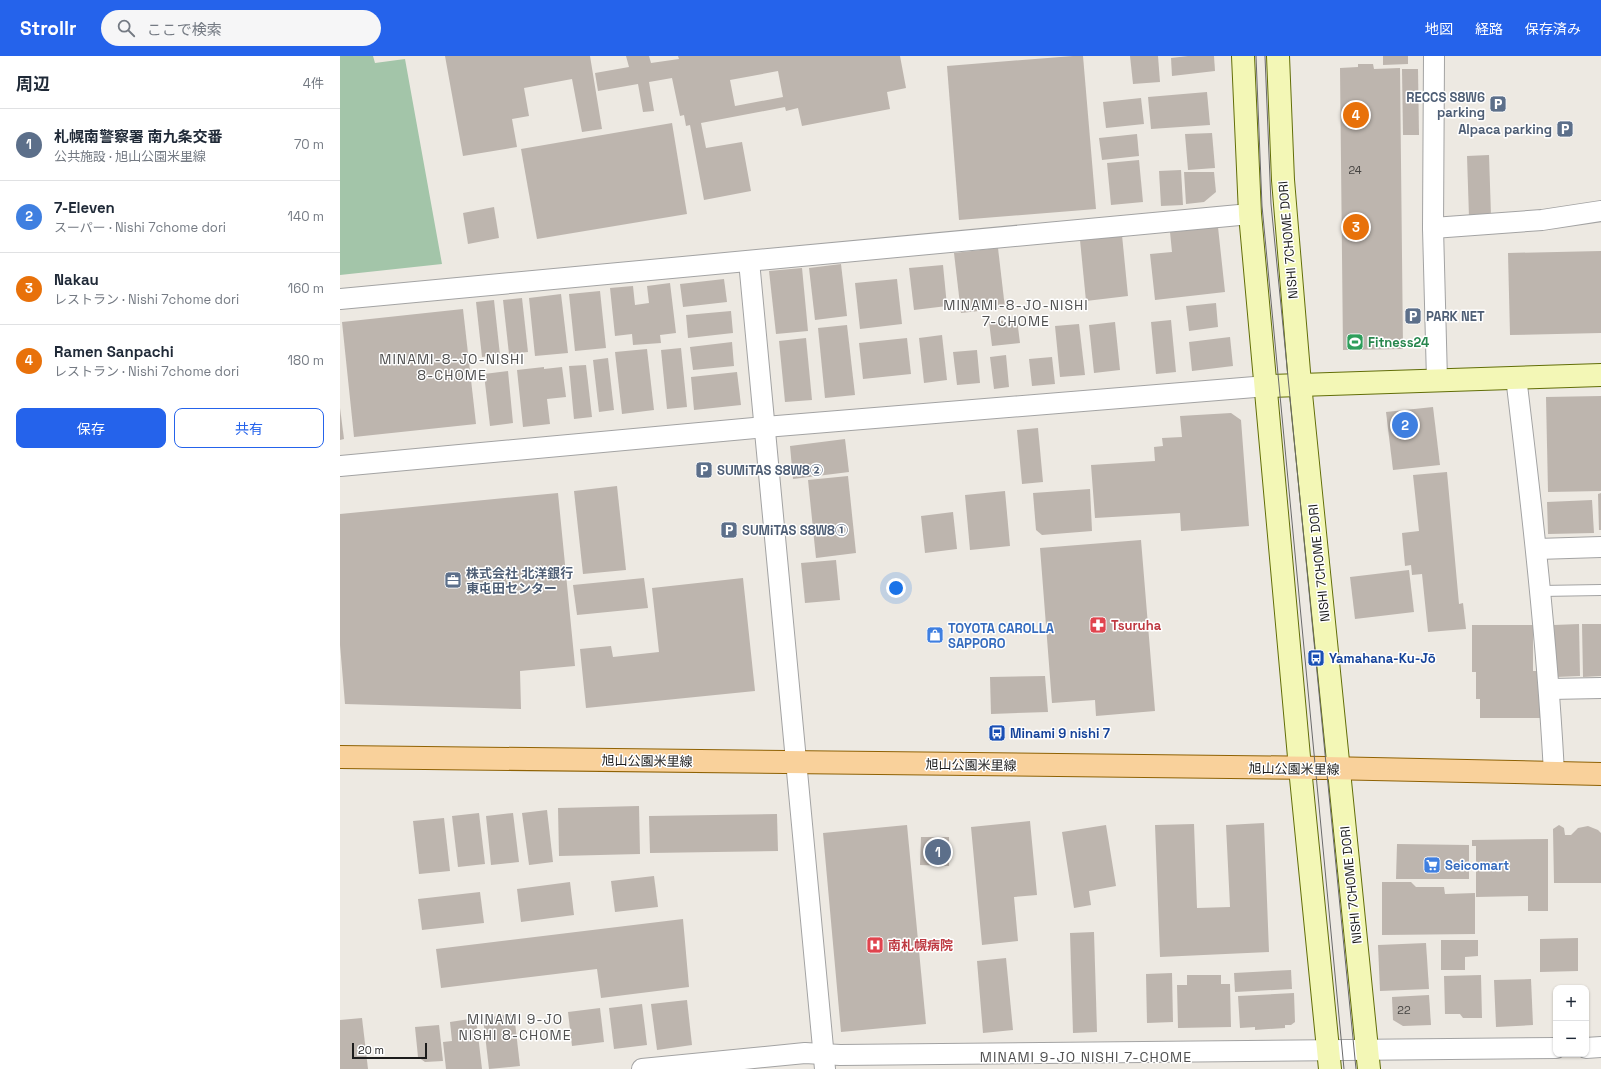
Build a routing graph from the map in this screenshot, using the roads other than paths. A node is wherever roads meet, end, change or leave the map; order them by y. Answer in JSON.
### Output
{"nodes":[{"id":1,"x":1244,"y":56,"type":"edge"},
{"id":2,"x":1278,"y":56,"type":"edge"},
{"id":3,"x":1434,"y":56,"type":"edge"},
{"id":4,"x":1601,"y":211,"type":"edge"},
{"id":5,"x":1250,"y":214,"type":"junction"},
{"id":6,"x":1434,"y":228,"type":"junction"},
{"id":7,"x":749,"y":261,"type":"junction"},
{"id":8,"x":340,"y":299,"type":"edge"},
{"id":9,"x":1601,"y":375,"type":"edge"},
{"id":10,"x":1516,"y":377,"type":"junction"},
{"id":11,"x":1437,"y":380,"type":"junction"},
{"id":12,"x":1300,"y":384,"type":"junction"},
{"id":13,"x":1267,"y":386,"type":"junction"},
{"id":14,"x":765,"y":427,"type":"junction"},
{"id":15,"x":340,"y":466,"type":"edge"},
{"id":16,"x":1601,"y":547,"type":"edge"},
{"id":17,"x":1537,"y":549,"type":"junction"},
{"id":18,"x":1601,"y":590,"type":"edge"},
{"id":19,"x":1541,"y":591,"type":"junction"},
{"id":20,"x":1601,"y":688,"type":"edge"},
{"id":21,"x":1550,"y":689,"type":"junction"},
{"id":22,"x":340,"y":757,"type":"edge"},
{"id":23,"x":796,"y":763,"type":"junction"},
{"id":24,"x":1300,"y":768,"type":"junction"},
{"id":25,"x":1339,"y":769,"type":"junction"},
{"id":26,"x":1554,"y":773,"type":"junction"},
{"id":27,"x":1601,"y":774,"type":"edge"},
{"id":28,"x":1601,"y":1047,"type":"edge"},
{"id":29,"x":1553,"y":1048,"type":"edge"},
{"id":30,"x":1589,"y":1048,"type":"edge"},
{"id":31,"x":1329,"y":1059,"type":"edge"},
{"id":32,"x":1368,"y":1060,"type":"edge"},
{"id":33,"x":824,"y":1061,"type":"edge"},
{"id":34,"x":642,"y":1069,"type":"edge"}],
"edges":[{"from":1,"to":5,"type":"street"},
{"from":2,"to":12,"type":"street","name":"NISHI 7CHOME DORI"},
{"from":3,"to":6,"type":"street"},
{"from":4,"to":6,"type":"street"},
{"from":5,"to":7,"type":"street"},
{"from":5,"to":13,"type":"street"},
{"from":6,"to":11,"type":"street"},
{"from":7,"to":8,"type":"street"},
{"from":7,"to":14,"type":"street"},
{"from":9,"to":10,"type":"street"},
{"from":10,"to":11,"type":"street"},
{"from":10,"to":17,"type":"street"},
{"from":11,"to":12,"type":"street"},
{"from":12,"to":13,"type":"street"},
{"from":12,"to":25,"type":"street","name":"NISHI 7CHOME DORI"},
{"from":13,"to":14,"type":"street"},
{"from":13,"to":24,"type":"street"},
{"from":14,"to":15,"type":"street"},
{"from":14,"to":23,"type":"street"},
{"from":16,"to":17,"type":"street"},
{"from":17,"to":19,"type":"street"},
{"from":18,"to":19,"type":"lane"},
{"from":19,"to":21,"type":"street"},
{"from":20,"to":21,"type":"street"},
{"from":21,"to":26,"type":"street"},
{"from":22,"to":23,"type":"main road","name":"旭山公園米里線"},
{"from":23,"to":24,"type":"main road","name":"旭山公園米里線"},
{"from":23,"to":33,"type":"street"},
{"from":24,"to":25,"type":"main road","name":"旭山公園米里線"},
{"from":24,"to":31,"type":"street"},
{"from":25,"to":26,"type":"main road","name":"旭山公園米里線"},
{"from":25,"to":32,"type":"street","name":"NISHI 7CHOME DORI"},
{"from":26,"to":27,"type":"main road","name":"旭山公園米里線"},
{"from":28,"to":30,"type":"street"},
{"from":29,"to":32,"type":"street"},
{"from":31,"to":32,"type":"street"},
{"from":31,"to":33,"type":"street"},
{"from":33,"to":34,"type":"street"}]}
